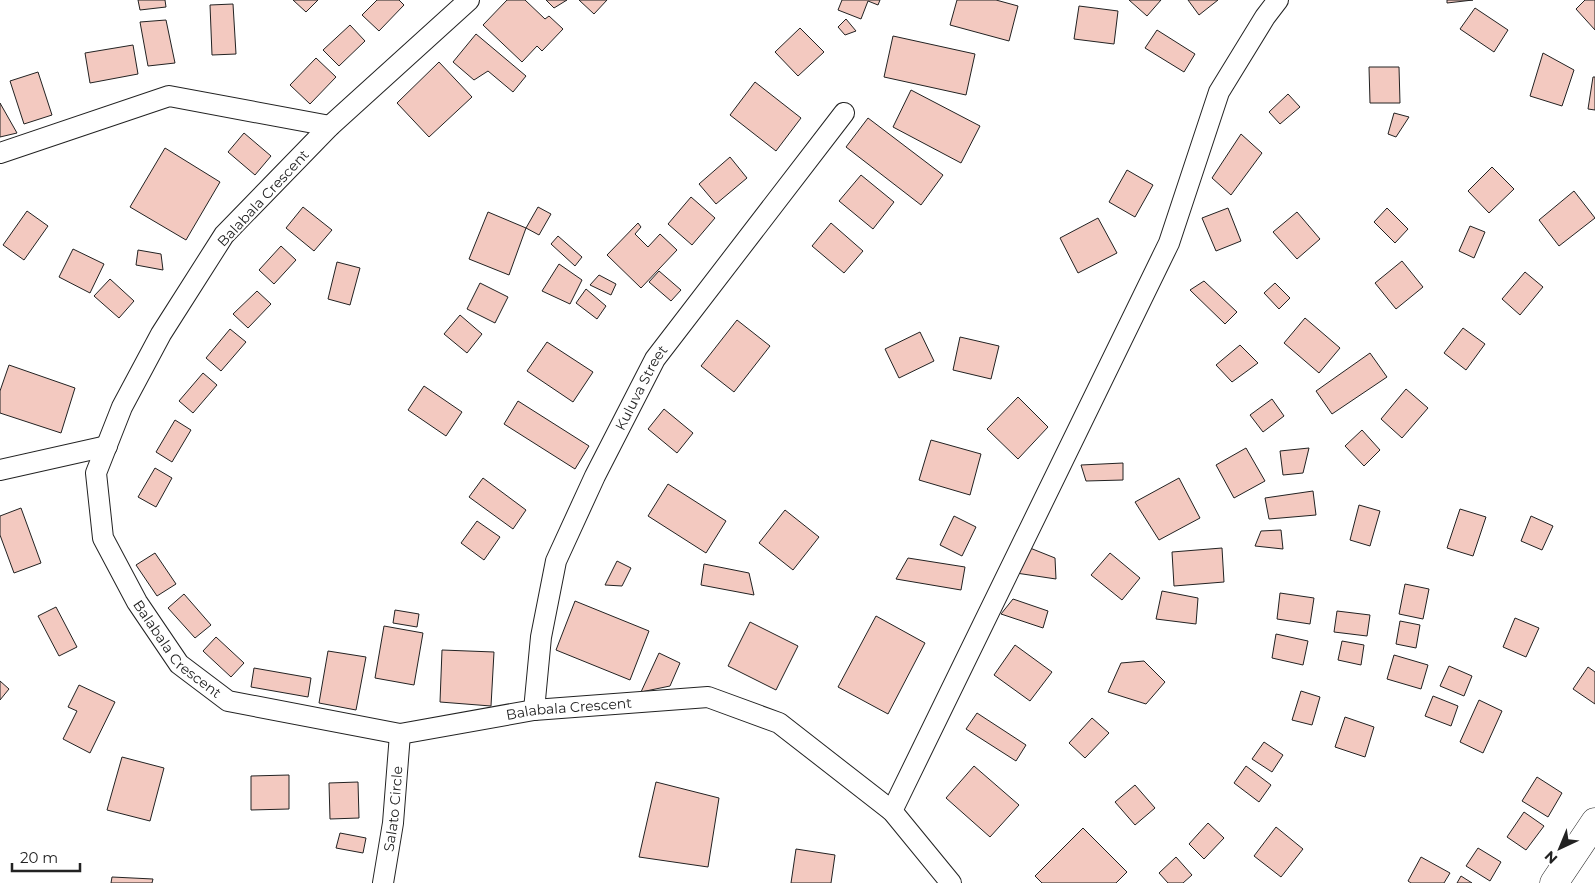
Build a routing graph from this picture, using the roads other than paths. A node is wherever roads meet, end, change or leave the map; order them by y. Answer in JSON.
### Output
{"nodes":[{"id":1,"x":469,"y":0,"type":"edge"},
{"id":2,"x":1278,"y":0,"type":"edge"},
{"id":3,"x":844,"y":112,"type":"dead end"},
{"id":4,"x":330,"y":126,"type":"junction"},
{"id":5,"x":0,"y":154,"type":"edge"},
{"id":6,"x":107,"y":446,"type":"junction"},
{"id":7,"x":0,"y":470,"type":"edge"},
{"id":8,"x":534,"y":710,"type":"junction"},
{"id":9,"x":400,"y":734,"type":"junction"},
{"id":10,"x":892,"y":810,"type":"junction"},
{"id":11,"x":1595,"y":822,"type":"edge"},
{"id":12,"x":383,"y":883,"type":"edge"},
{"id":13,"x":951,"y":883,"type":"edge"},
{"id":14,"x":1554,"y":883,"type":"edge"}],
"edges":[{"from":1,"to":4,"type":"street","name":"Balabala Crescent"},
{"from":2,"to":10,"type":"street"},
{"from":3,"to":8,"type":"street","name":"Kuluva Street"},
{"from":4,"to":5,"type":"street"},
{"from":4,"to":6,"type":"street","name":"Balabala Crescent"},
{"from":6,"to":7,"type":"street"},
{"from":6,"to":9,"type":"street","name":"Balabala Crescent"},
{"from":8,"to":9,"type":"street","name":"Balabala Crescent"},
{"from":8,"to":10,"type":"street","name":"Balabala Crescent"},
{"from":9,"to":12,"type":"street","name":"Salato Circle"},
{"from":10,"to":13,"type":"street","name":"Balabala Crescent"},
{"from":11,"to":14,"type":"main road"}]}
